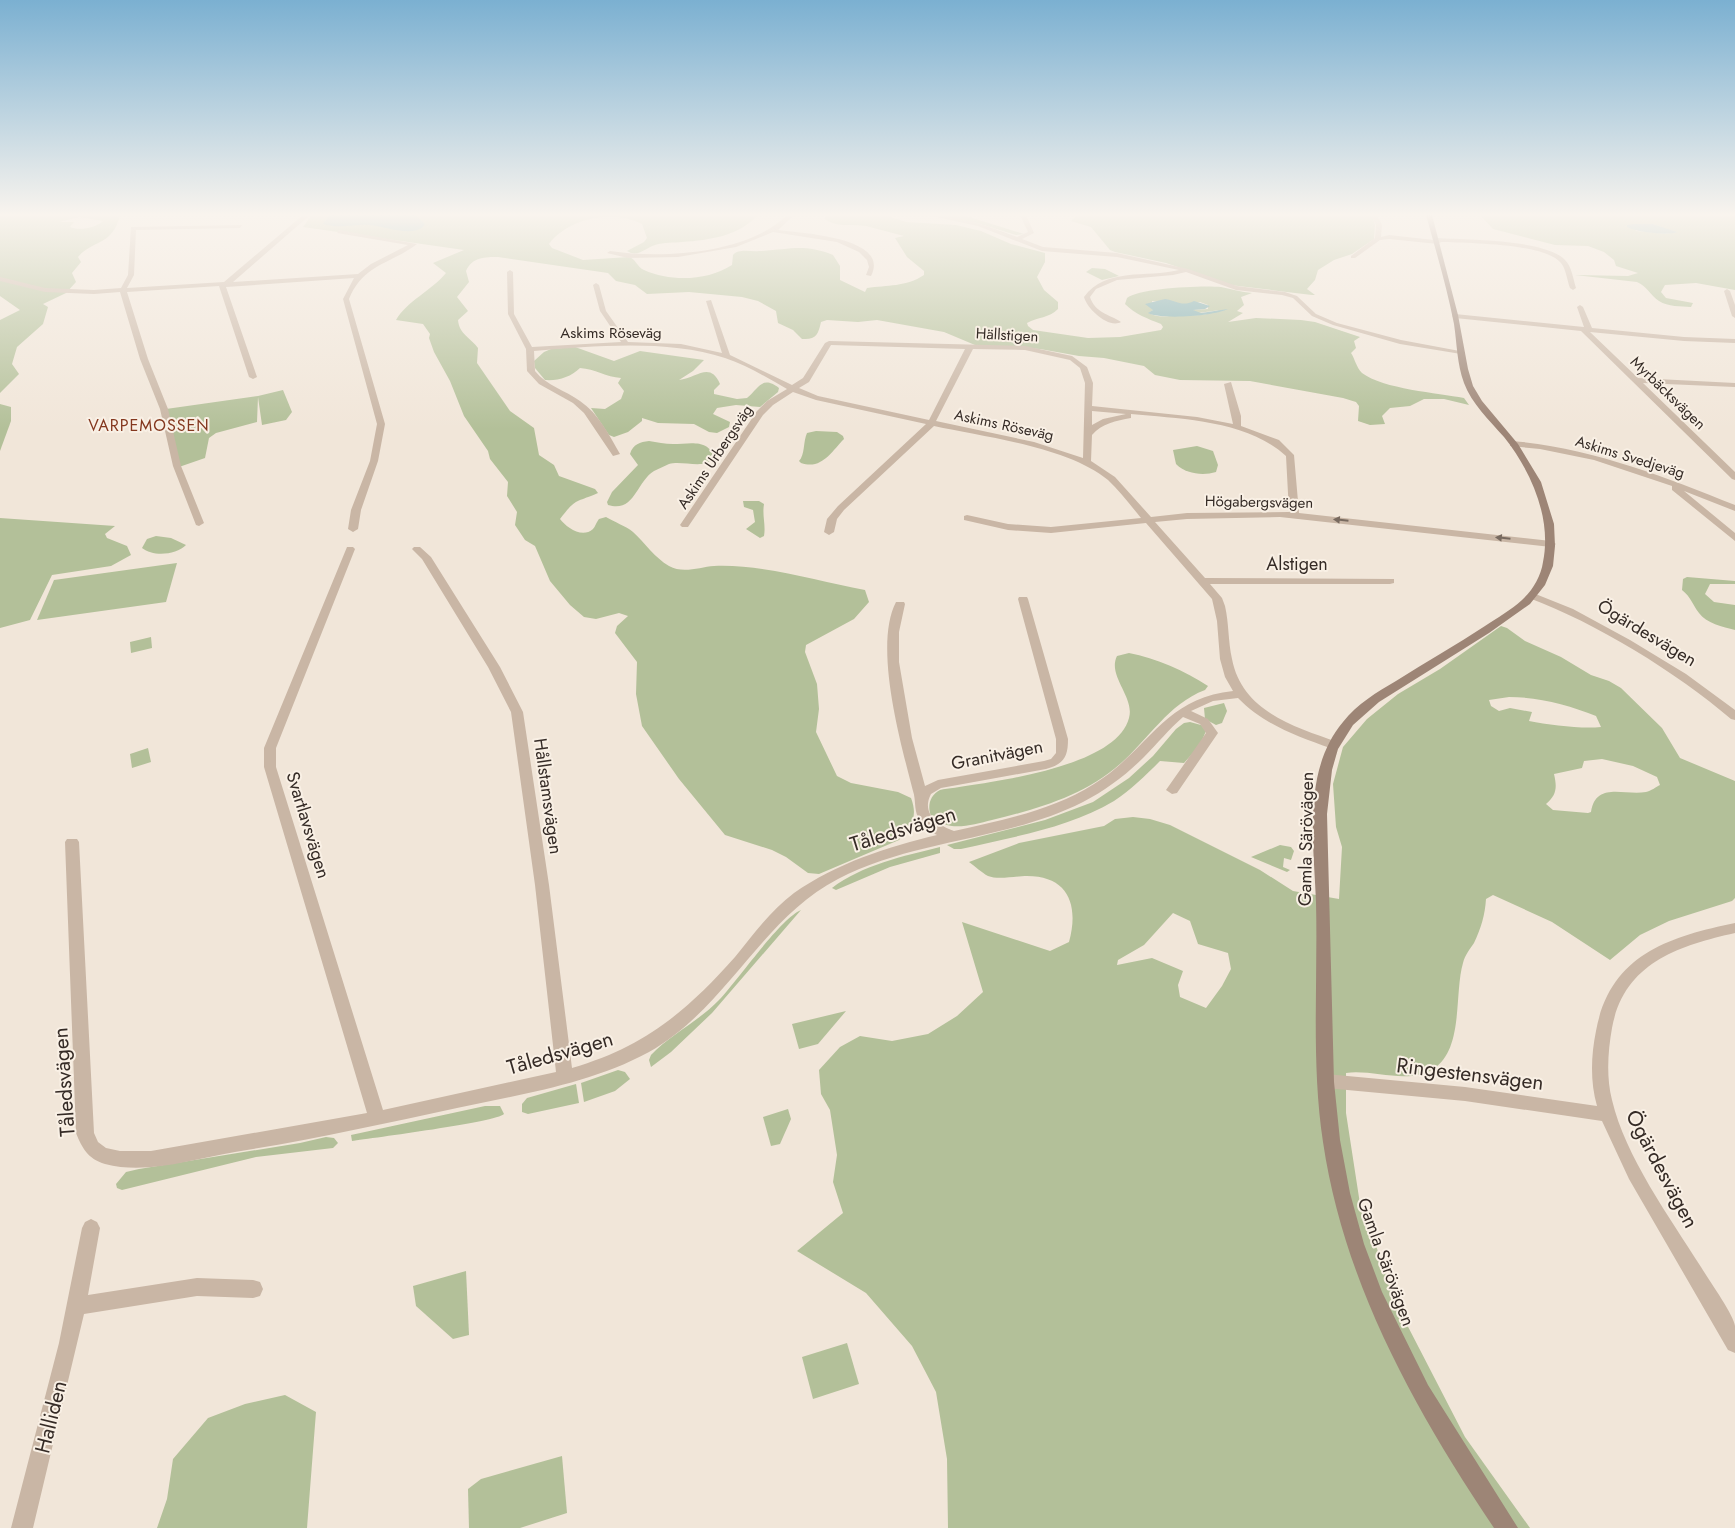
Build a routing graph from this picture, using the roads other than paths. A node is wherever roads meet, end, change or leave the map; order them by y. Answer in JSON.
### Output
{"nodes":[{"id":1,"x":36,"y":286,"type":"edge"},
{"id":2,"x":125,"y":286,"type":"edge"},
{"id":3,"x":198,"y":286,"type":"edge"},
{"id":4,"x":224,"y":286,"type":"edge"},
{"id":5,"x":352,"y":286,"type":"edge"},
{"id":6,"x":510,"y":286,"type":"edge"},
{"id":7,"x":596,"y":286,"type":"edge"},
{"id":8,"x":1098,"y":286,"type":"edge"},
{"id":9,"x":1231,"y":286,"type":"edge"},
{"id":10,"x":1448,"y":286,"type":"edge"},
{"id":11,"x":123,"y":290,"type":"junction"},
{"id":12,"x":1727,"y":291,"type":"dead end"},
{"id":13,"x":709,"y":301,"type":"dead end"},
{"id":14,"x":1580,"y":307,"type":"dead end"},
{"id":15,"x":1455,"y":316,"type":"junction"},
{"id":16,"x":1735,"y":316,"type":"edge"},
{"id":17,"x":1117,"y":322,"type":"dead end"},
{"id":18,"x":1586,"y":329,"type":"junction"},
{"id":19,"x":1735,"y":341,"type":"edge"},
{"id":20,"x":829,"y":343,"type":"joint"},
{"id":21,"x":627,"y":344,"type":"junction"},
{"id":22,"x":970,"y":347,"type":"junction"},
{"id":23,"x":530,"y":349,"type":"junction"},
{"id":24,"x":1461,"y":352,"type":"junction"},
{"id":25,"x":727,"y":356,"type":"junction"},
{"id":26,"x":253,"y":377,"type":"dead end"},
{"id":27,"x":1634,"y":380,"type":"junction"},
{"id":28,"x":1228,"y":384,"type":"dead end"},
{"id":29,"x":1735,"y":385,"type":"edge"},
{"id":30,"x":794,"y":390,"type":"junction"},
{"id":31,"x":1089,"y":408,"type":"junction"},
{"id":32,"x":1148,"y":415,"type":"junction"},
{"id":33,"x":931,"y":424,"type":"junction"},
{"id":34,"x":1236,"y":426,"type":"junction"},
{"id":35,"x":1088,"y":434,"type":"junction"},
{"id":36,"x":1514,"y":444,"type":"junction"},
{"id":37,"x":616,"y":454,"type":"dead end"},
{"id":38,"x":1087,"y":462,"type":"junction"},
{"id":39,"x":1735,"y":477,"type":"edge"},
{"id":40,"x":1665,"y":480,"type":"junction"},
{"id":41,"x":1735,"y":508,"type":"edge"},
{"id":42,"x":1294,"y":515,"type":"junction"},
{"id":43,"x":968,"y":518,"type":"dead end"},
{"id":44,"x":1149,"y":520,"type":"junction"},
{"id":45,"x":199,"y":523,"type":"dead end"},
{"id":46,"x":685,"y":525,"type":"dead end"},
{"id":47,"x":353,"y":528,"type":"dead end"},
{"id":48,"x":829,"y":532,"type":"dead end"},
{"id":49,"x":1735,"y":538,"type":"edge"},
{"id":50,"x":1551,"y":544,"type":"junction"},
{"id":51,"x":350,"y":549,"type":"dead end"},
{"id":52,"x":417,"y":549,"type":"dead end"},
{"id":53,"x":1204,"y":581,"type":"junction"},
{"id":54,"x":1390,"y":581,"type":"dead end"},
{"id":55,"x":1533,"y":596,"type":"junction"},
{"id":56,"x":1023,"y":599,"type":"dead end"},
{"id":57,"x":900,"y":604,"type":"dead end"},
{"id":58,"x":1239,"y":694,"type":"junction"},
{"id":59,"x":1182,"y":712,"type":"junction"},
{"id":60,"x":1735,"y":716,"type":"edge"},
{"id":61,"x":1334,"y":745,"type":"junction"},
{"id":62,"x":1172,"y":790,"type":"dead end"},
{"id":63,"x":922,"y":799,"type":"junction"},
{"id":64,"x":950,"y":835,"type":"junction"},
{"id":65,"x":72,"y":842,"type":"dead end"},
{"id":66,"x":1735,"y":928,"type":"edge"},
{"id":67,"x":565,"y":1076,"type":"junction"},
{"id":68,"x":1326,"y":1081,"type":"junction"},
{"id":69,"x":1608,"y":1115,"type":"junction"},
{"id":70,"x":377,"y":1119,"type":"junction"},
{"id":71,"x":91,"y":1228,"type":"dead end"},
{"id":72,"x":253,"y":1289,"type":"dead end"},
{"id":73,"x":77,"y":1306,"type":"junction"},
{"id":74,"x":1735,"y":1343,"type":"edge"},
{"id":75,"x":22,"y":1528,"type":"edge"},
{"id":76,"x":1507,"y":1528,"type":"edge"}],
"edges":[{"from":1,"to":11,"type":"street"},
{"from":2,"to":11,"type":"street"},
{"from":3,"to":11,"type":"street"},
{"from":4,"to":26,"type":"street"},
{"from":5,"to":47,"type":"street"},
{"from":6,"to":23,"type":"street"},
{"from":7,"to":21,"type":"street"},
{"from":8,"to":17,"type":"street"},
{"from":9,"to":24,"type":"street"},
{"from":10,"to":15,"type":"street","name":"Gamla Särövägen"},
{"from":11,"to":45,"type":"street"},
{"from":12,"to":16,"type":"street"},
{"from":13,"to":25,"type":"street"},
{"from":14,"to":18,"type":"street","name":"Myrbäcksvägen"},
{"from":15,"to":18,"type":"street"},
{"from":15,"to":24,"type":"street","name":"Gamla Särövägen"},
{"from":18,"to":19,"type":"street"},
{"from":18,"to":27,"type":"street","name":"Myrbäcksvägen"},
{"from":20,"to":22,"type":"street","name":"Hällstigen"},
{"from":20,"to":30,"type":"street","name":"Askims Urbergsväg"},
{"from":21,"to":23,"type":"street","name":"Askims Röseväg"},
{"from":21,"to":25,"type":"street","name":"Askims Röseväg"},
{"from":22,"to":31,"type":"street","name":"Hällstigen"},
{"from":22,"to":33,"type":"street"},
{"from":23,"to":37,"type":"street"},
{"from":24,"to":36,"type":"street","name":"Gamla Särövägen"},
{"from":25,"to":30,"type":"street","name":"Askims Röseväg"},
{"from":27,"to":29,"type":"street"},
{"from":27,"to":39,"type":"street","name":"Myrbäcksvägen"},
{"from":28,"to":34,"type":"street"},
{"from":30,"to":33,"type":"street","name":"Askims Röseväg"},
{"from":30,"to":46,"type":"street","name":"Askims Urbergsväg"},
{"from":31,"to":32,"type":"street"},
{"from":31,"to":35,"type":"street","name":"Hällstigen"},
{"from":32,"to":34,"type":"street"},
{"from":32,"to":35,"type":"street"},
{"from":33,"to":38,"type":"street","name":"Askims Röseväg"},
{"from":33,"to":48,"type":"street"},
{"from":34,"to":42,"type":"street"},
{"from":35,"to":38,"type":"street","name":"Hällstigen"},
{"from":36,"to":40,"type":"street","name":"Askims Svedjeväg"},
{"from":36,"to":50,"type":"street","name":"Gamla Särövägen"},
{"from":38,"to":44,"type":"street","name":"Askims Röseväg"},
{"from":40,"to":41,"type":"street","name":"Askims Svedjeväg"},
{"from":40,"to":49,"type":"street"},
{"from":42,"to":44,"type":"street","name":"Högabergsvägen"},
{"from":50,"to":42,"type":"street","name":"Högabergsvägen","one_way":true},
{"from":43,"to":44,"type":"street","name":"Högabergsvägen"},
{"from":44,"to":53,"type":"street","name":"Askims Röseväg"},
{"from":50,"to":55,"type":"street","name":"Gamla Särövägen"},
{"from":51,"to":70,"type":"street","name":"Svartlavsvägen"},
{"from":52,"to":67,"type":"street","name":"Hållstamsvägen"},
{"from":53,"to":54,"type":"street","name":"Alstigen"},
{"from":53,"to":58,"type":"street","name":"Askims Röseväg"},
{"from":55,"to":60,"type":"street","name":"Ögärdesvägen"},
{"from":55,"to":61,"type":"street","name":"Gamla Särövägen"},
{"from":56,"to":63,"type":"street","name":"Granitvägen"},
{"from":57,"to":63,"type":"street"},
{"from":58,"to":59,"type":"street","name":"Tåledsvägen"},
{"from":58,"to":61,"type":"street","name":"Askims Röseväg"},
{"from":59,"to":62,"type":"street"},
{"from":59,"to":64,"type":"street","name":"Tåledsvägen"},
{"from":61,"to":68,"type":"street","name":"Gamla Särövägen"},
{"from":63,"to":64,"type":"street"},
{"from":64,"to":67,"type":"street","name":"Tåledsvägen"},
{"from":65,"to":70,"type":"street","name":"Tåledsvägen"},
{"from":66,"to":69,"type":"street","name":"Ögärdesvägen"},
{"from":67,"to":70,"type":"street","name":"Tåledsvägen"},
{"from":68,"to":69,"type":"street","name":"Ringestensvägen"},
{"from":68,"to":76,"type":"street","name":"Gamla Särövägen"},
{"from":69,"to":74,"type":"street","name":"Ögärdesvägen"},
{"from":71,"to":73,"type":"street","name":"Halliden"},
{"from":72,"to":73,"type":"street"},
{"from":73,"to":75,"type":"street","name":"Halliden"}]}
